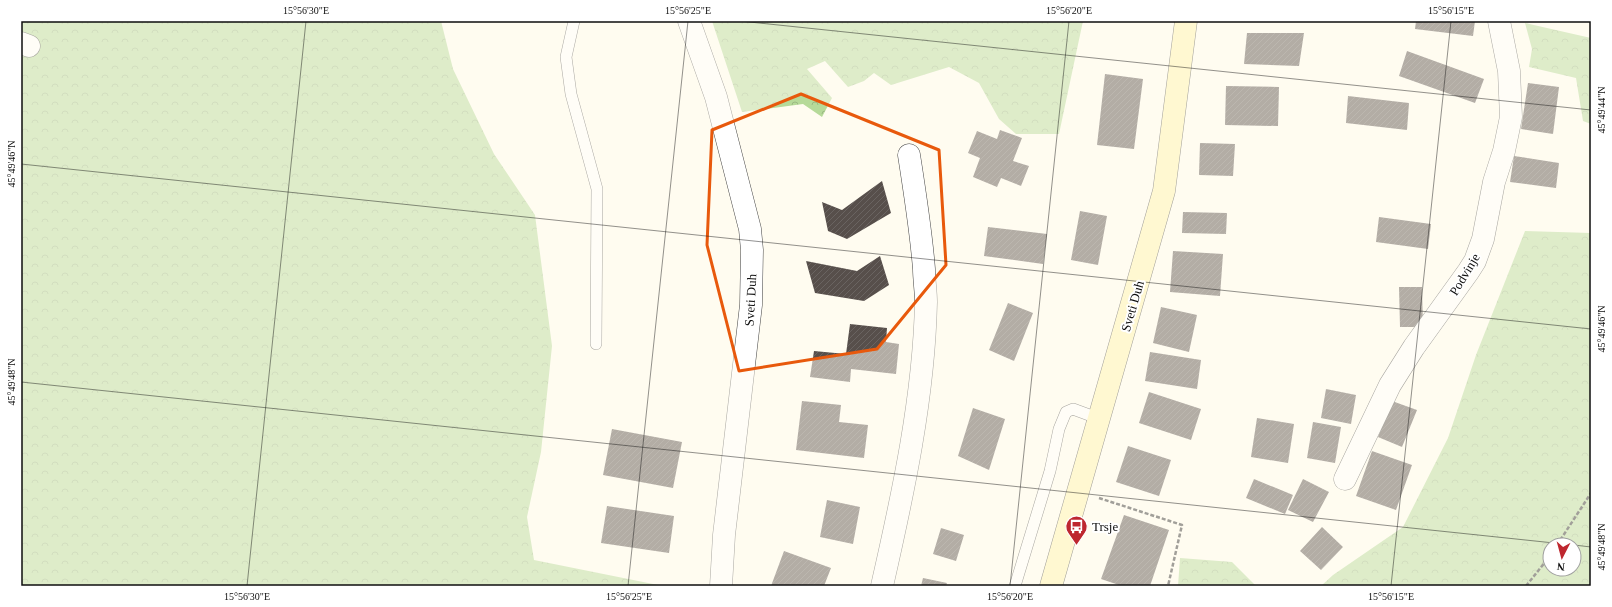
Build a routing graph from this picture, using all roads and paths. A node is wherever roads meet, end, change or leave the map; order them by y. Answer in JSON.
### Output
{"nodes":[{"id":1,"x":574,"y":21,"type":"edge"},
{"id":2,"x":689,"y":21,"type":"edge"},
{"id":3,"x":1186,"y":21,"type":"edge"},
{"id":4,"x":1499,"y":21,"type":"edge"},
{"id":5,"x":908,"y":155,"type":"dead end"},
{"id":6,"x":596,"y":344,"type":"dead end"},
{"id":7,"x":1100,"y":419,"type":"junction"},
{"id":8,"x":1345,"y":479,"type":"dead end"},
{"id":9,"x":1591,"y":493,"type":"edge"},
{"id":10,"x":1102,"y":499,"type":"dead end"},
{"id":11,"x":1562,"y":537,"type":"edge"},
{"id":12,"x":1542,"y":566,"type":"edge"},
{"id":13,"x":721,"y":586,"type":"edge"},
{"id":14,"x":882,"y":586,"type":"edge"},
{"id":15,"x":1015,"y":586,"type":"edge"},
{"id":16,"x":1051,"y":586,"type":"edge"},
{"id":17,"x":1168,"y":586,"type":"edge"},
{"id":18,"x":1526,"y":586,"type":"edge"}],
"edges":[{"from":1,"to":6,"type":"lane"},
{"from":2,"to":13,"type":"street","name":"Sveti Duh"},
{"from":3,"to":7,"type":"main road","name":"Sveti Duh"},
{"from":4,"to":8,"type":"street","name":"Podvinje"},
{"from":5,"to":14,"type":"street"},
{"from":7,"to":15,"type":"lane"},
{"from":7,"to":16,"type":"main road","name":"Sveti Duh"},
{"from":9,"to":11,"type":"path"},
{"from":10,"to":17,"type":"path"},
{"from":12,"to":18,"type":"path"}]}
